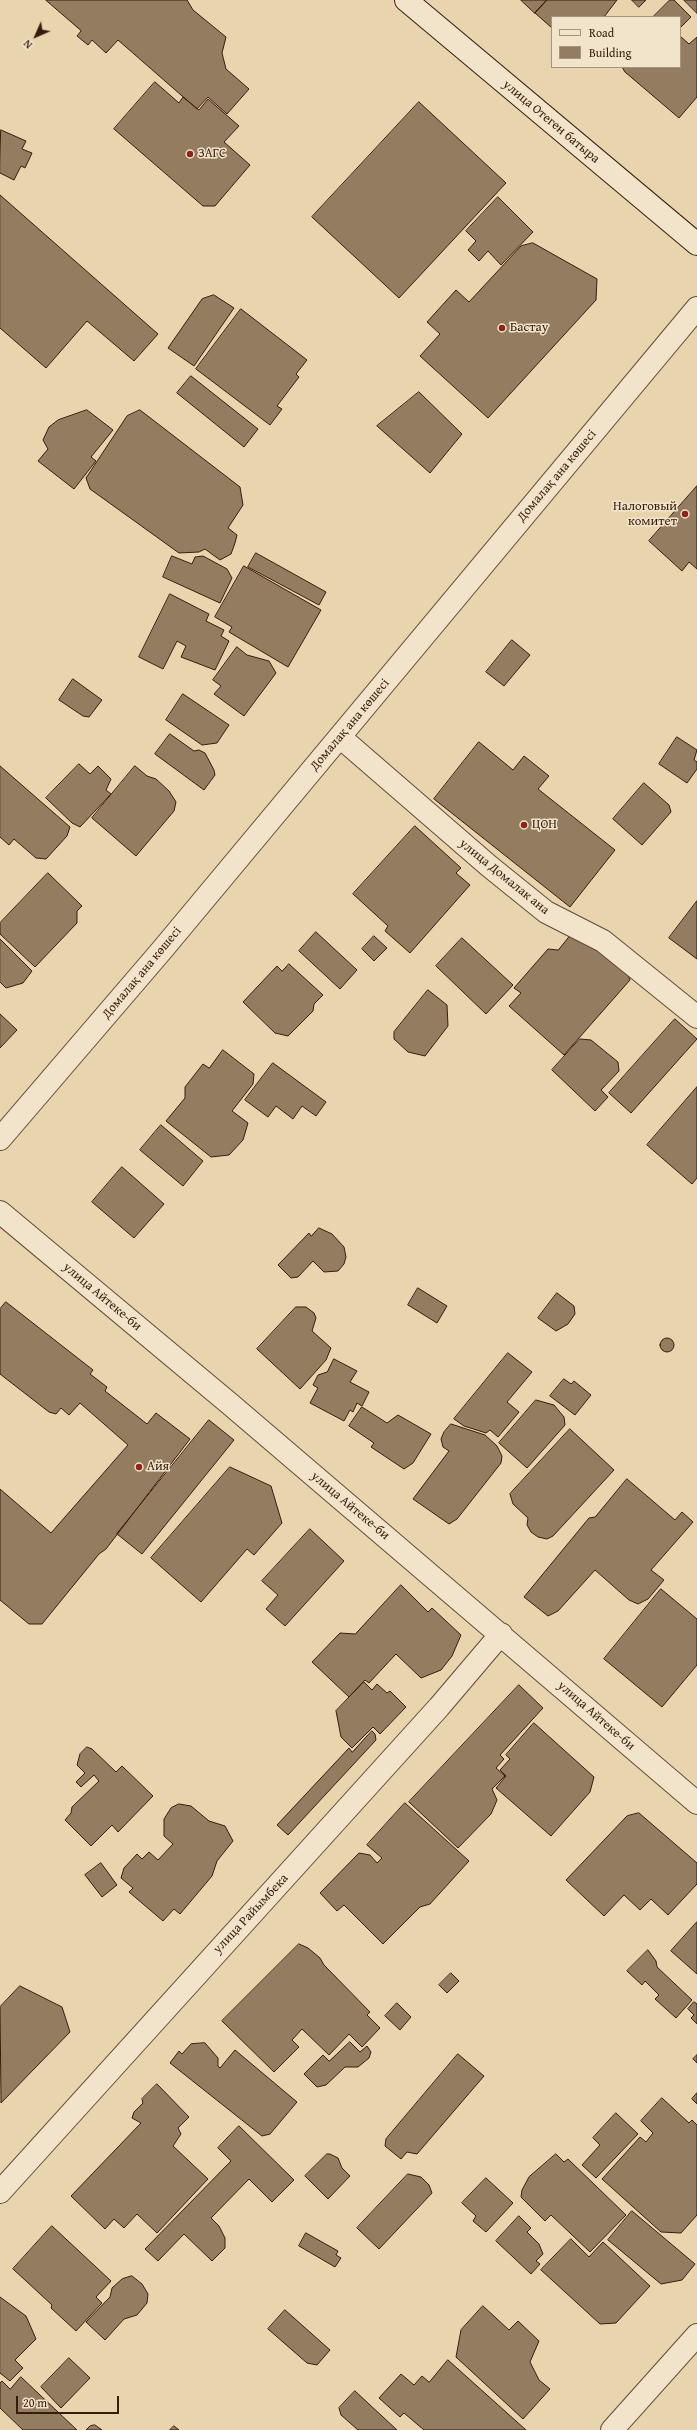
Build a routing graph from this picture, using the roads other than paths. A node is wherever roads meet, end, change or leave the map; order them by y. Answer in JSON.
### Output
{"nodes":[{"id":1,"x":406,"y":0,"type":"edge"},
{"id":2,"x":697,"y":244,"type":"edge"},
{"id":3,"x":697,"y":308,"type":"edge"},
{"id":4,"x":340,"y":736,"type":"junction"},
{"id":5,"x":697,"y":1017,"type":"edge"},
{"id":6,"x":0,"y":1139,"type":"edge"},
{"id":7,"x":0,"y":1212,"type":"edge"},
{"id":8,"x":501,"y":1634,"type":"junction"},
{"id":9,"x":697,"y":1802,"type":"edge"},
{"id":10,"x":0,"y":2192,"type":"edge"},
{"id":11,"x":697,"y":2335,"type":"edge"},
{"id":12,"x":612,"y":2430,"type":"edge"}],
"edges":[{"from":1,"to":2,"type":"street","name":"улица Отеген батыра"},
{"from":3,"to":4,"type":"street","name":"Домалақ ана көшесі"},
{"from":4,"to":5,"type":"street","name":"улица Домалак ана"},
{"from":4,"to":6,"type":"street","name":"Домалақ ана көшесі"},
{"from":7,"to":8,"type":"street","name":"улица Айтеке-би"},
{"from":8,"to":9,"type":"street","name":"улица Айтеке-би"},
{"from":8,"to":10,"type":"street","name":"улица Райымбека"},
{"from":11,"to":12,"type":"street"}]}
